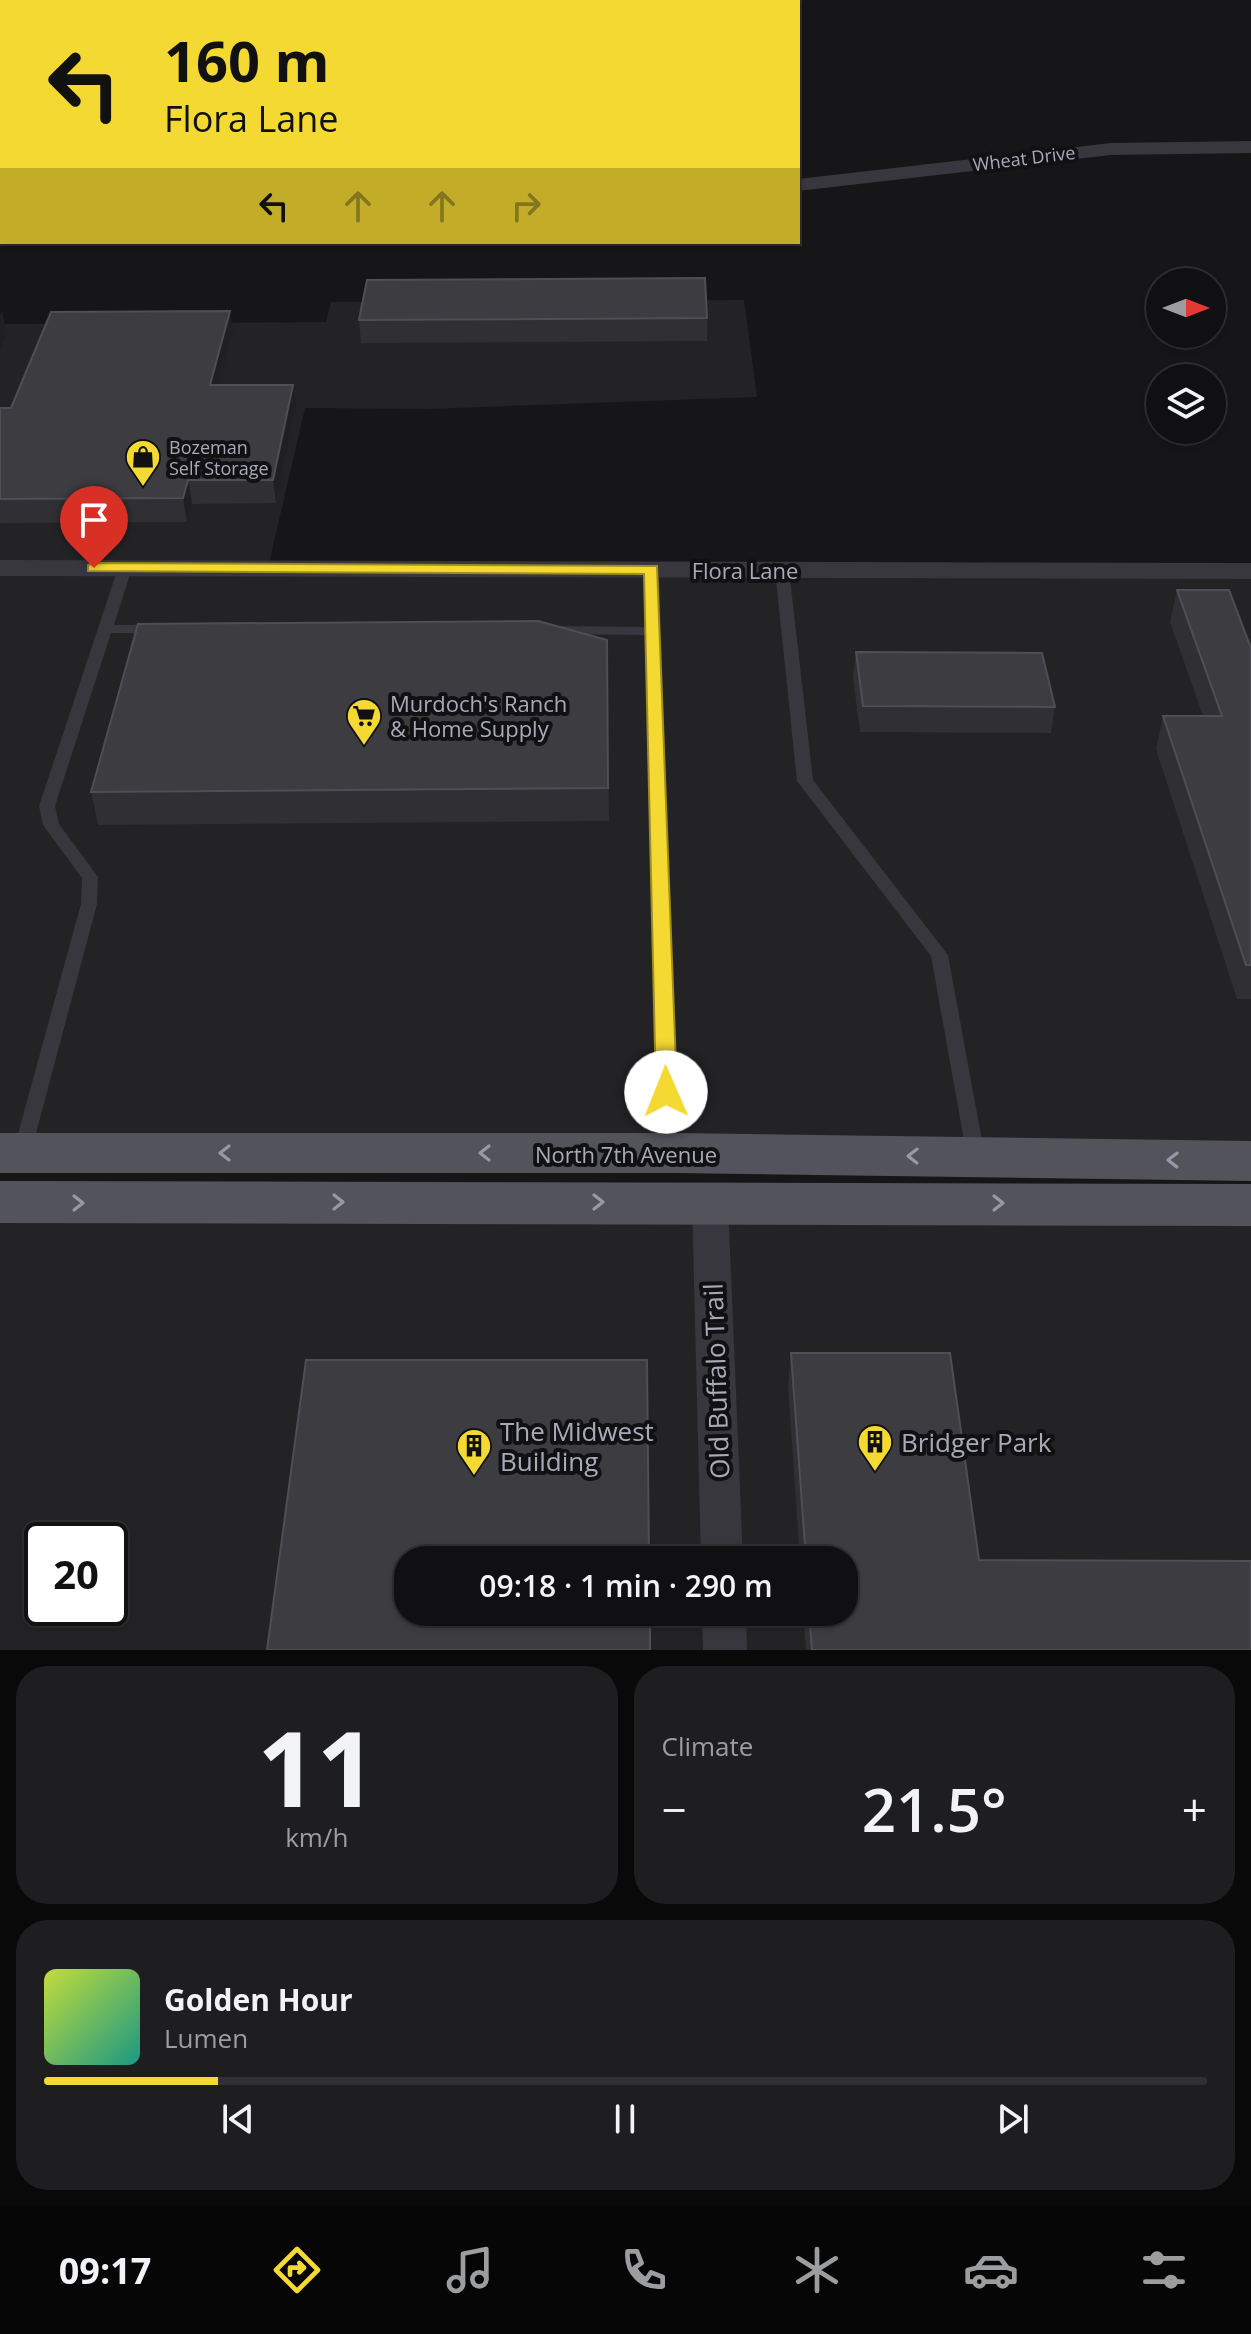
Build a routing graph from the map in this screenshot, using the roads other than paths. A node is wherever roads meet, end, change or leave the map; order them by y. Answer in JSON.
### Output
{"nodes":[{"id":1,"x":1251,"y":147,"type":"edge"},
{"id":2,"x":800,"y":185,"type":"edge"},
{"id":3,"x":0,"y":568,"type":"edge"},
{"id":4,"x":125,"y":568,"type":"junction"},
{"id":5,"x":652,"y":569,"type":"junction"},
{"id":6,"x":782,"y":570,"type":"junction"},
{"id":7,"x":1251,"y":571,"type":"edge"},
{"id":8,"x":105,"y":629,"type":"junction"},
{"id":9,"x":168,"y":629,"type":"edge"},
{"id":10,"x":528,"y":630,"type":"edge"},
{"id":11,"x":653,"y":631,"type":"junction"},
{"id":12,"x":11,"y":1153,"type":"edge"},
{"id":13,"x":668,"y":1153,"type":"junction"},
{"id":14,"x":976,"y":1157,"type":"junction"},
{"id":15,"x":1251,"y":1161,"type":"edge"},
{"id":16,"x":0,"y":1202,"type":"edge"},
{"id":17,"x":710,"y":1202,"type":"junction"},
{"id":18,"x":1251,"y":1205,"type":"edge"},
{"id":19,"x":722,"y":1546,"type":"edge"},
{"id":20,"x":724,"y":1626,"type":"edge"},
{"id":21,"x":725,"y":1650,"type":"edge"}],
"edges":[{"from":1,"to":2,"type":"street","name":"Wheat Drive"},
{"from":3,"to":4,"type":"street","name":"Flora Lane"},
{"from":4,"to":5,"type":"street","name":"Flora Lane"},
{"from":4,"to":8,"type":"lane"},
{"from":5,"to":6,"type":"street","name":"Flora Lane"},
{"from":5,"to":11,"type":"lane"},
{"from":6,"to":7,"type":"street","name":"Flora Lane"},
{"from":6,"to":14,"type":"lane"},
{"from":8,"to":9,"type":"lane"},
{"from":8,"to":12,"type":"lane"},
{"from":10,"to":11,"type":"lane"},
{"from":11,"to":13,"type":"lane"},
{"from":13,"to":12,"type":"main road","name":"North 7th Avenue","one_way":true},
{"from":14,"to":13,"type":"main road","name":"North 7th Avenue","one_way":true},
{"from":15,"to":14,"type":"main road","name":"North 7th Avenue","one_way":true},
{"from":16,"to":17,"type":"main road","one_way":true},
{"from":17,"to":18,"type":"main road","one_way":true},
{"from":17,"to":19,"type":"street","name":"Old Buffalo Trail"},
{"from":20,"to":21,"type":"street"}]}
